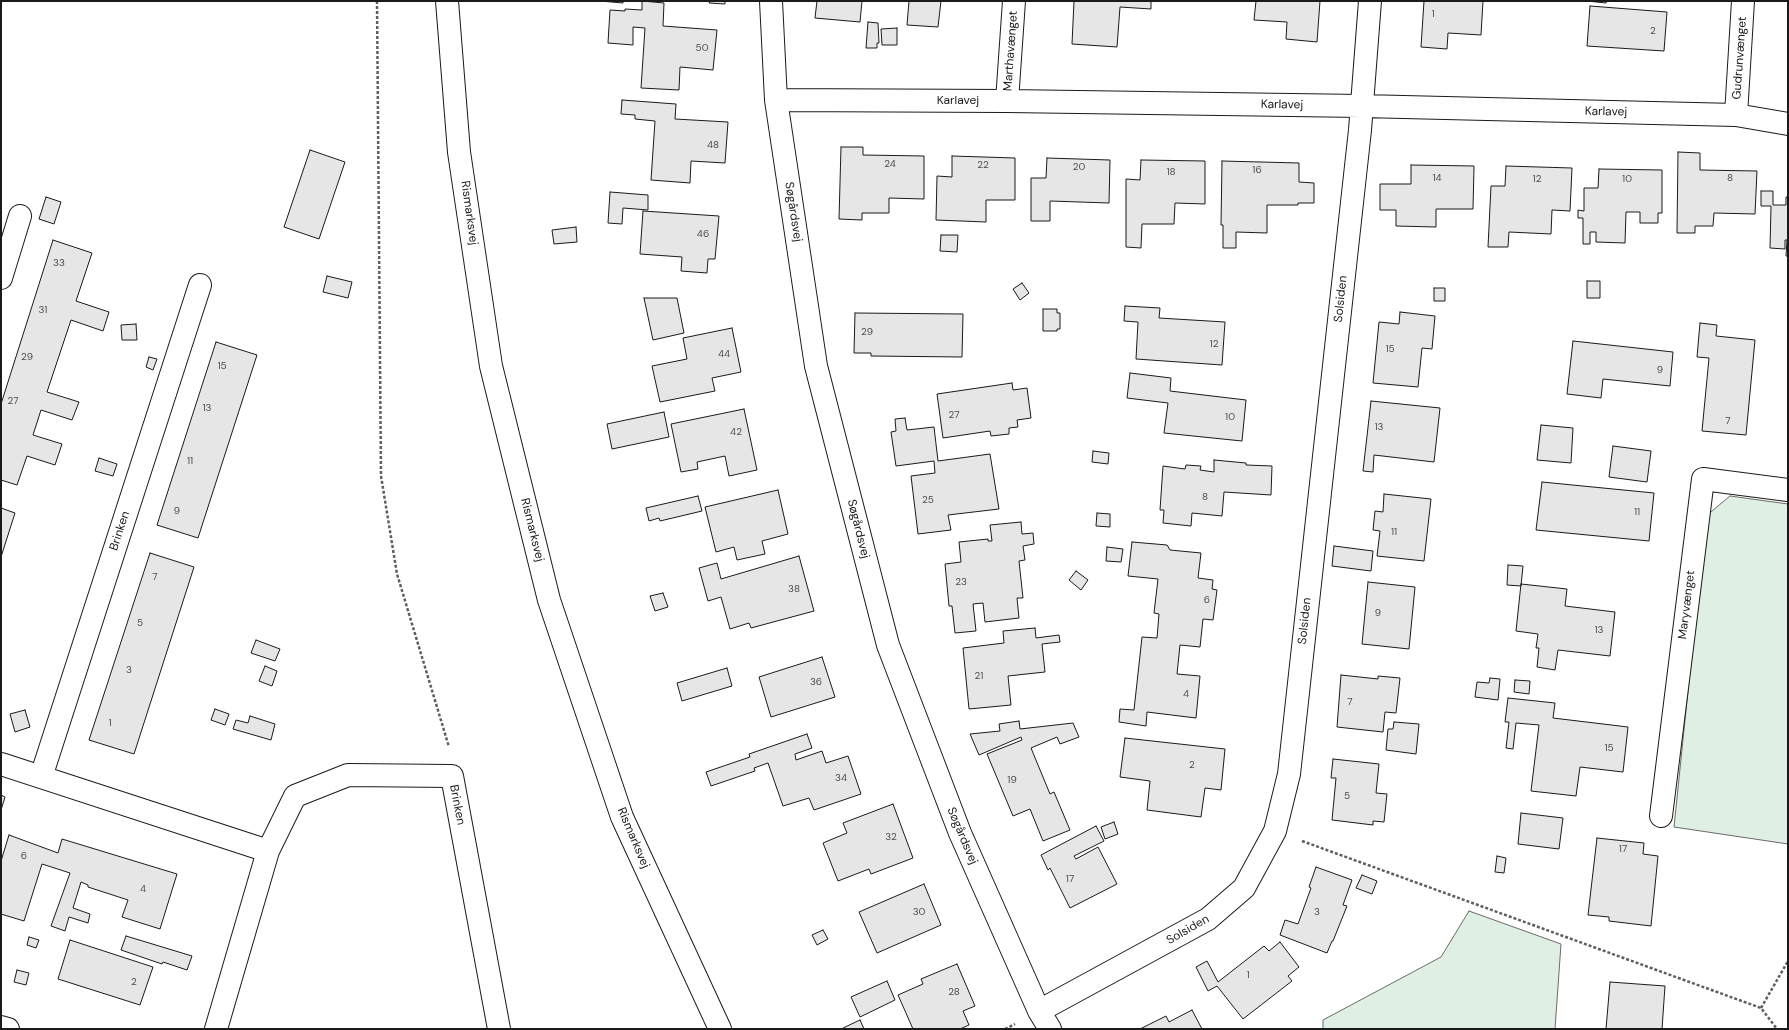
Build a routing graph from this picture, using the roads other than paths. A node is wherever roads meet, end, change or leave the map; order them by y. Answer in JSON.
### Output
{"nodes":[{"id":1,"x":771,"y":1,"type":"edge"},
{"id":2,"x":1014,"y":1,"type":"edge"},
{"id":3,"x":1370,"y":1,"type":"edge"},
{"id":4,"x":1744,"y":1,"type":"edge"},
{"id":5,"x":448,"y":2,"type":"edge"},
{"id":6,"x":776,"y":100,"type":"junction"},
{"id":7,"x":1007,"y":101,"type":"junction"},
{"id":8,"x":1362,"y":106,"type":"junction"},
{"id":9,"x":1736,"y":115,"type":"junction"},
{"id":10,"x":1788,"y":124,"type":"edge"},
{"id":11,"x":20,"y":216,"type":"dead end"},
{"id":12,"x":1,"y":278,"type":"edge"},
{"id":13,"x":200,"y":285,"type":"dead end"},
{"id":14,"x":1788,"y":490,"type":"edge"},
{"id":15,"x":1,"y":764,"type":"edge"},
{"id":16,"x":41,"y":777,"type":"junction"},
{"id":17,"x":1661,"y":816,"type":"dead end"},
{"id":18,"x":268,"y":851,"type":"junction"},
{"id":19,"x":1045,"y":1020,"type":"edge"},
{"id":20,"x":1,"y":1027,"type":"edge"},
{"id":21,"x":8,"y":1029,"type":"edge"},
{"id":22,"x":216,"y":1029,"type":"edge"},
{"id":23,"x":499,"y":1029,"type":"edge"},
{"id":24,"x":720,"y":1029,"type":"edge"}],
"edges":[{"from":1,"to":6,"type":"street","name":"Søgårdsvej"},
{"from":2,"to":7,"type":"street","name":"Marthavænget"},
{"from":3,"to":8,"type":"street","name":"Solsiden"},
{"from":4,"to":9,"type":"street","name":"Gudrunvænget"},
{"from":5,"to":24,"type":"street","name":"Rismarksvej"},
{"from":6,"to":7,"type":"street","name":"Karlavej"},
{"from":6,"to":19,"type":"street","name":"Søgårdsvej"},
{"from":7,"to":8,"type":"street","name":"Karlavej"},
{"from":8,"to":9,"type":"street","name":"Karlavej"},
{"from":8,"to":19,"type":"street","name":"Solsiden"},
{"from":9,"to":10,"type":"street","name":"Karlavej"},
{"from":11,"to":12,"type":"street"},
{"from":13,"to":16,"type":"street","name":"Brinken"},
{"from":14,"to":17,"type":"street","name":"Maryvænget"},
{"from":15,"to":16,"type":"street"},
{"from":16,"to":18,"type":"street"},
{"from":18,"to":22,"type":"street","name":"Brinken"},
{"from":18,"to":23,"type":"street","name":"Brinken"},
{"from":20,"to":21,"type":"street"}]}
